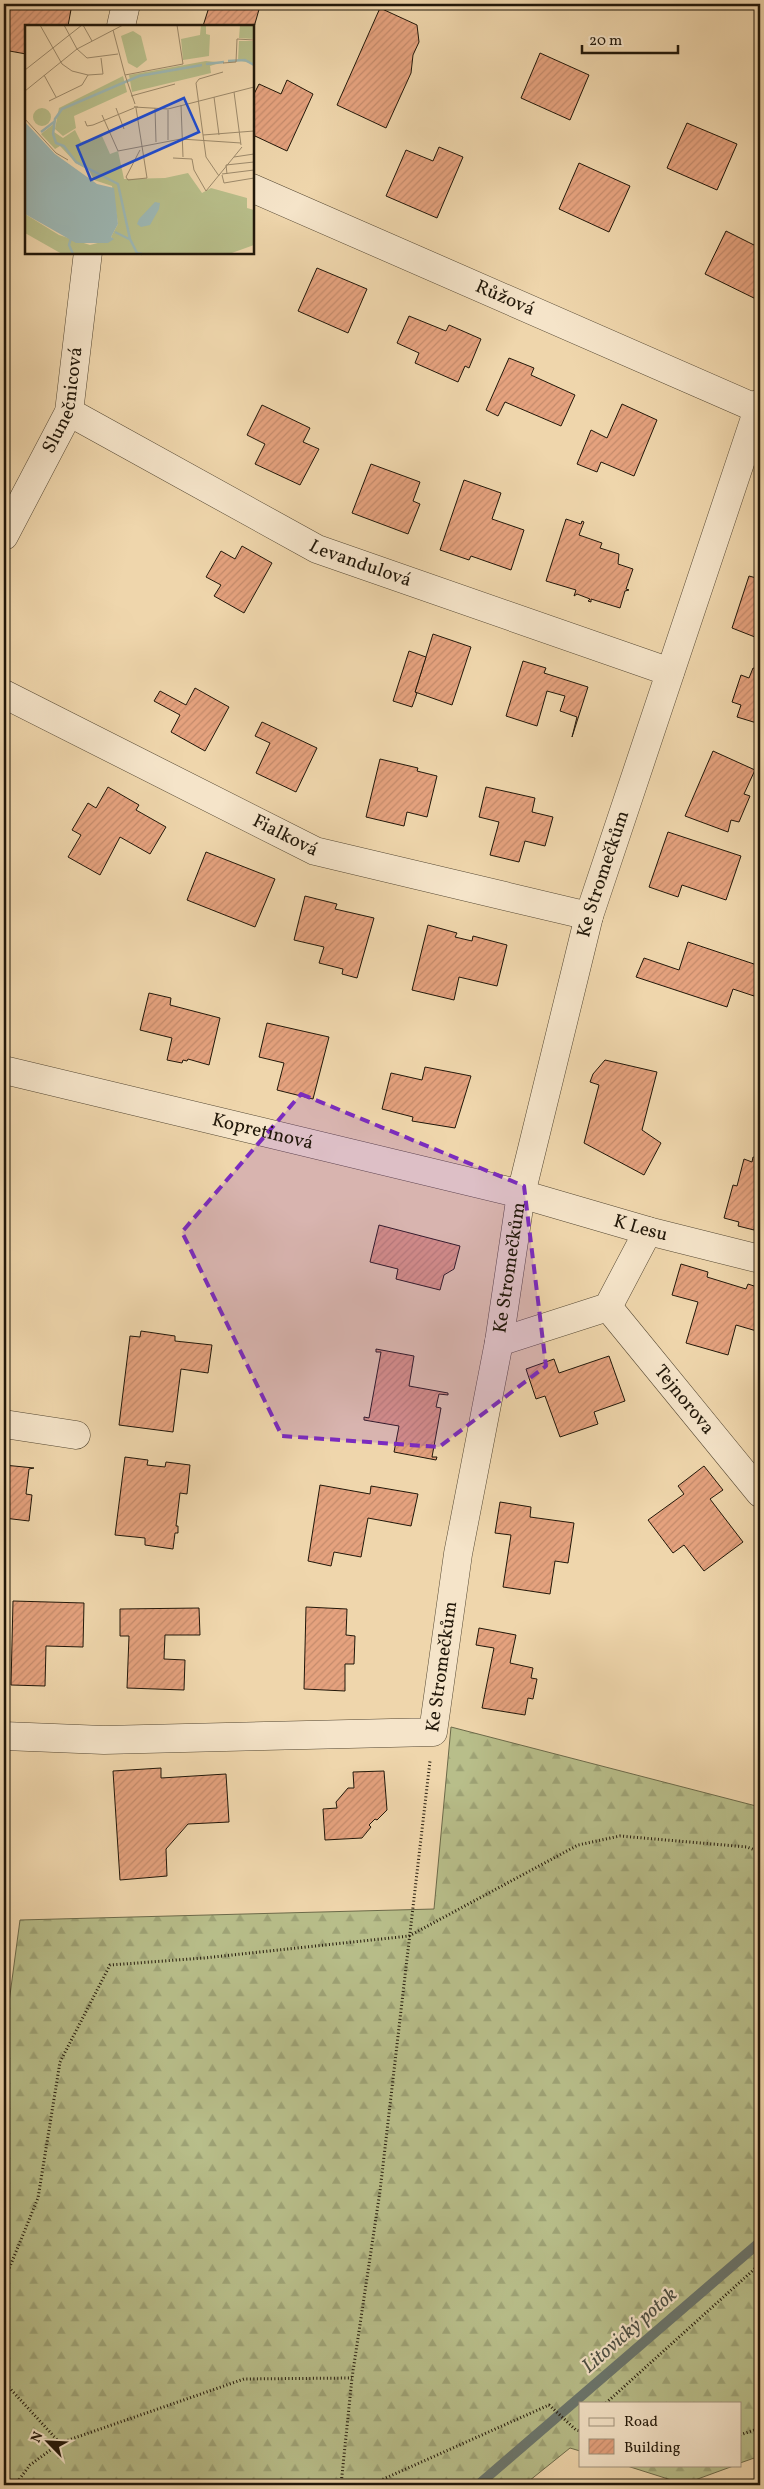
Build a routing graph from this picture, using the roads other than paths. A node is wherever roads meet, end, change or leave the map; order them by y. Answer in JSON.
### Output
{"nodes":[{"id":1,"x":126,"y":4,"type":"edge"},
{"id":2,"x":121,"y":25,"type":"edge"},
{"id":3,"x":254,"y":189,"type":"edge"},
{"id":4,"x":88,"y":254,"type":"edge"},
{"id":5,"x":759,"y":408,"type":"edge"},
{"id":6,"x":69,"y":412,"type":"junction"},
{"id":7,"x":4,"y":536,"type":"edge"},
{"id":8,"x":670,"y":672,"type":"junction"},
{"id":9,"x":4,"y":694,"type":"edge"},
{"id":10,"x":589,"y":916,"type":"junction"},
{"id":11,"x":4,"y":1070,"type":"edge"},
{"id":12,"x":521,"y":1194,"type":"junction"},
{"id":13,"x":648,"y":1231,"type":"junction"},
{"id":14,"x":760,"y":1259,"type":"edge"},
{"id":15,"x":608,"y":1307,"type":"junction"},
{"id":16,"x":499,"y":1342,"type":"junction"},
{"id":17,"x":4,"y":1424,"type":"edge"},
{"id":18,"x":76,"y":1434,"type":"dead end"},
{"id":19,"x":760,"y":1493,"type":"edge"},
{"id":20,"x":4,"y":1736,"type":"edge"}],
"edges":[{"from":1,"to":2,"type":"street"},
{"from":3,"to":5,"type":"street","name":"Růžová"},
{"from":4,"to":6,"type":"street","name":"Slunečnicová"},
{"from":5,"to":8,"type":"street","name":"Ke Stromečkům"},
{"from":6,"to":7,"type":"street","name":"Slunečnicová"},
{"from":6,"to":8,"type":"street","name":"Levandulová"},
{"from":8,"to":10,"type":"street","name":"Ke Stromečkům"},
{"from":9,"to":10,"type":"street","name":"Fialková"},
{"from":10,"to":12,"type":"street","name":"Ke Stromečkům"},
{"from":11,"to":12,"type":"street","name":"Kopretinová"},
{"from":12,"to":13,"type":"street","name":"K Lesu"},
{"from":12,"to":16,"type":"street","name":"Ke Stromečkům"},
{"from":13,"to":14,"type":"street","name":"K Lesu"},
{"from":13,"to":15,"type":"street"},
{"from":15,"to":16,"type":"street"},
{"from":15,"to":19,"type":"street","name":"Tejnorova"},
{"from":16,"to":20,"type":"street","name":"Ke Stromečkům"},
{"from":17,"to":18,"type":"street"}]}
